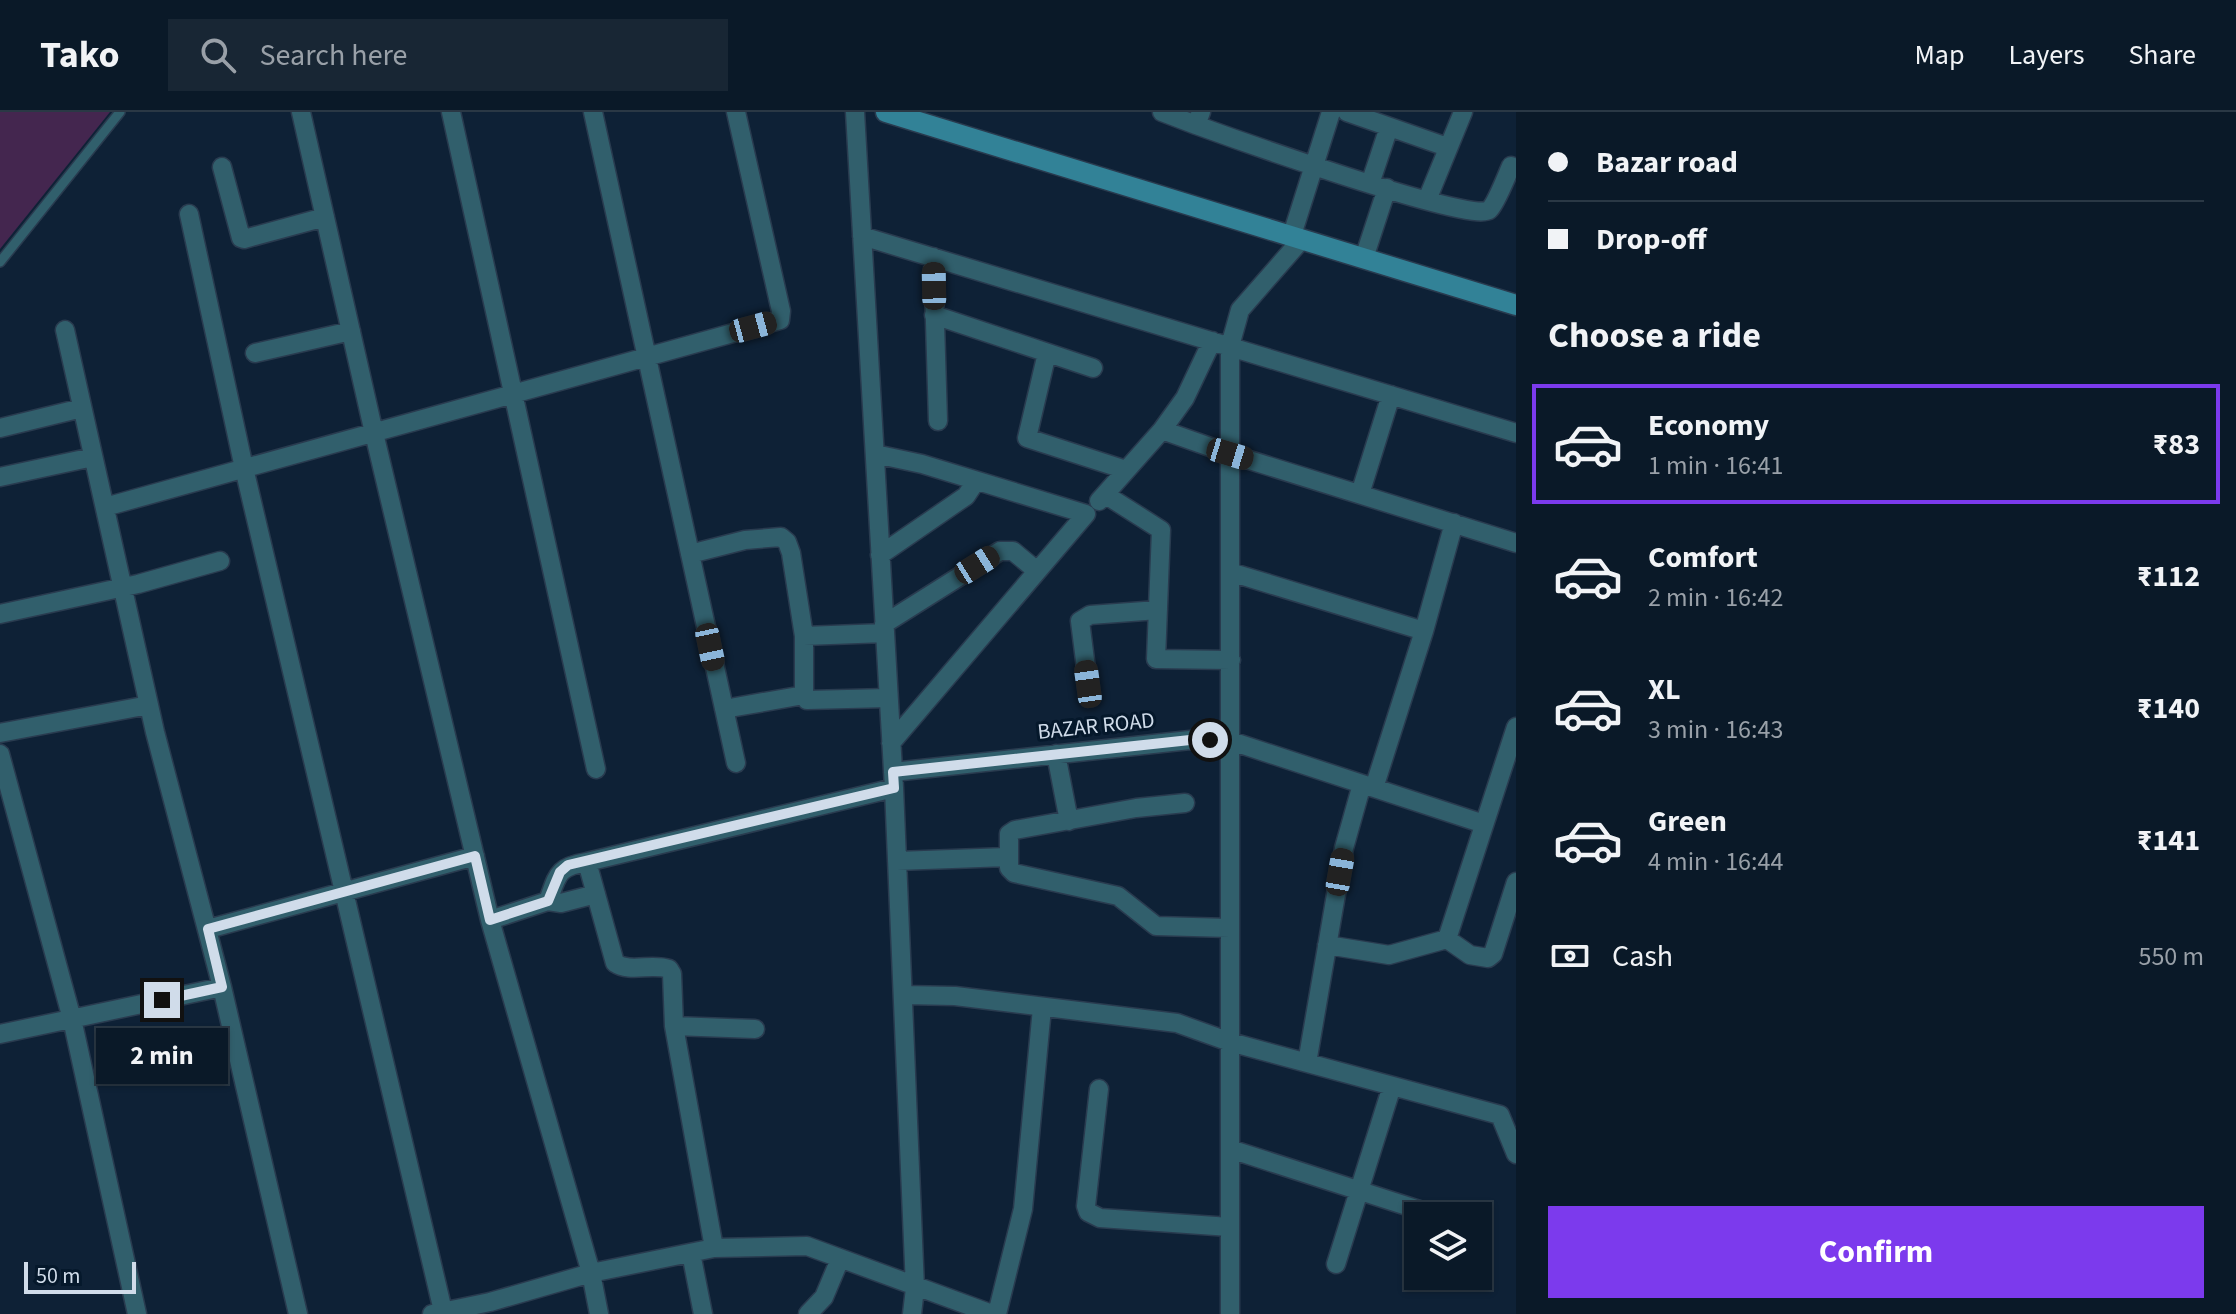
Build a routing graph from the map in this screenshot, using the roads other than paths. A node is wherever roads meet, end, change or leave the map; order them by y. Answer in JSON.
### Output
{"nodes":[{"id":1,"x":120,"y":112,"type":"edge"},
{"id":2,"x":301,"y":112,"type":"edge"},
{"id":3,"x":451,"y":112,"type":"edge"},
{"id":4,"x":593,"y":112,"type":"edge"},
{"id":5,"x":736,"y":112,"type":"edge"},
{"id":6,"x":855,"y":112,"type":"edge"},
{"id":7,"x":886,"y":112,"type":"edge"},
{"id":8,"x":1162,"y":112,"type":"edge"},
{"id":9,"x":1331,"y":112,"type":"edge"},
{"id":10,"x":1347,"y":112,"type":"edge"},
{"id":11,"x":1463,"y":112,"type":"edge"},
{"id":12,"x":1198,"y":119,"type":"edge"},
{"id":13,"x":1389,"y":127,"type":"junction"},
{"id":14,"x":1447,"y":147,"type":"junction"},
{"id":15,"x":1514,"y":163,"type":"edge"},
{"id":16,"x":222,"y":167,"type":"dead end"},
{"id":17,"x":1314,"y":167,"type":"junction"},
{"id":18,"x":1379,"y":186,"type":"junction"},
{"id":19,"x":1427,"y":200,"type":"junction"},
{"id":20,"x":189,"y":214,"type":"dead end"},
{"id":21,"x":325,"y":217,"type":"junction"},
{"id":22,"x":862,"y":236,"type":"junction"},
{"id":23,"x":1297,"y":237,"type":"junction"},
{"id":24,"x":933,"y":257,"type":"junction"},
{"id":25,"x":1364,"y":258,"type":"junction"},
{"id":26,"x":0,"y":262,"type":"edge"},
{"id":27,"x":1516,"y":305,"type":"edge"},
{"id":28,"x":934,"y":315,"type":"junction"},
{"id":29,"x":65,"y":330,"type":"dead end"},
{"id":30,"x":351,"y":331,"type":"junction"},
{"id":31,"x":1221,"y":344,"type":"junction"},
{"id":32,"x":255,"y":353,"type":"dead end"},
{"id":33,"x":1047,"y":353,"type":"junction"},
{"id":34,"x":646,"y":355,"type":"junction"},
{"id":35,"x":1093,"y":368,"type":"dead end"},
{"id":36,"x":513,"y":394,"type":"junction"},
{"id":37,"x":1391,"y":395,"type":"junction"},
{"id":38,"x":82,"y":408,"type":"junction"},
{"id":39,"x":938,"y":421,"type":"dead end"},
{"id":40,"x":0,"y":428,"type":"edge"},
{"id":41,"x":1162,"y":430,"type":"junction"},
{"id":42,"x":374,"y":433,"type":"junction"},
{"id":43,"x":1516,"y":433,"type":"edge"},
{"id":44,"x":875,"y":454,"type":"junction"},
{"id":45,"x":1230,"y":454,"type":"junction"},
{"id":46,"x":93,"y":457,"type":"junction"},
{"id":47,"x":244,"y":468,"type":"junction"},
{"id":48,"x":1126,"y":470,"type":"junction"},
{"id":49,"x":0,"y":477,"type":"edge"},
{"id":50,"x":976,"y":481,"type":"junction"},
{"id":51,"x":1360,"y":494,"type":"junction"},
{"id":52,"x":1106,"y":495,"type":"junction"},
{"id":53,"x":105,"y":507,"type":"junction"},
{"id":54,"x":1086,"y":514,"type":"junction"},
{"id":55,"x":1454,"y":523,"type":"junction"},
{"id":56,"x":1516,"y":543,"type":"edge"},
{"id":57,"x":690,"y":554,"type":"junction"},
{"id":58,"x":880,"y":555,"type":"junction"},
{"id":59,"x":220,"y":561,"type":"dead end"},
{"id":60,"x":1037,"y":571,"type":"junction"},
{"id":61,"x":1230,"y":572,"type":"junction"},
{"id":62,"x":123,"y":587,"type":"junction"},
{"id":63,"x":1158,"y":610,"type":"junction"},
{"id":64,"x":0,"y":614,"type":"edge"},
{"id":65,"x":884,"y":628,"type":"junction"},
{"id":66,"x":1424,"y":631,"type":"junction"},
{"id":67,"x":804,"y":636,"type":"junction"},
{"id":68,"x":1231,"y":660,"type":"junction"},
{"id":69,"x":1088,"y":684,"type":"dead end"},
{"id":70,"x":804,"y":695,"type":"junction"},
{"id":71,"x":888,"y":698,"type":"junction"},
{"id":72,"x":149,"y":705,"type":"junction"},
{"id":73,"x":724,"y":709,"type":"junction"},
{"id":74,"x":1516,"y":727,"type":"edge"},
{"id":75,"x":0,"y":733,"type":"edge"},
{"id":76,"x":1231,"y":741,"type":"junction"},
{"id":77,"x":891,"y":743,"type":"junction"},
{"id":78,"x":0,"y":754,"type":"edge"},
{"id":79,"x":1056,"y":754,"type":"junction"},
{"id":80,"x":736,"y":763,"type":"dead end"},
{"id":81,"x":596,"y":769,"type":"dead end"},
{"id":82,"x":893,"y":780,"type":"junction"},
{"id":83,"x":1368,"y":786,"type":"junction"},
{"id":84,"x":1185,"y":803,"type":"dead end"},
{"id":85,"x":1069,"y":821,"type":"junction"},
{"id":86,"x":1484,"y":824,"type":"junction"},
{"id":87,"x":475,"y":856,"type":"junction"},
{"id":88,"x":1007,"y":857,"type":"junction"},
{"id":89,"x":897,"y":861,"type":"junction"},
{"id":90,"x":587,"y":862,"type":"junction"},
{"id":91,"x":1516,"y":882,"type":"edge"},
{"id":92,"x":344,"y":891,"type":"junction"},
{"id":93,"x":596,"y":894,"type":"junction"},
{"id":94,"x":548,"y":901,"type":"junction"},
{"id":95,"x":490,"y":920,"type":"junction"},
{"id":96,"x":1230,"y":928,"type":"junction"},
{"id":97,"x":208,"y":929,"type":"junction"},
{"id":98,"x":1447,"y":939,"type":"junction"},
{"id":99,"x":1327,"y":945,"type":"junction"},
{"id":100,"x":222,"y":987,"type":"junction"},
{"id":101,"x":904,"y":995,"type":"junction"},
{"id":102,"x":1042,"y":1008,"type":"junction"},
{"id":103,"x":72,"y":1019,"type":"junction"},
{"id":104,"x":674,"y":1026,"type":"junction"},
{"id":105,"x":755,"y":1029,"type":"dead end"},
{"id":106,"x":0,"y":1034,"type":"edge"},
{"id":107,"x":1230,"y":1042,"type":"junction"},
{"id":108,"x":1307,"y":1063,"type":"junction"},
{"id":109,"x":1392,"y":1086,"type":"junction"},
{"id":110,"x":1099,"y":1089,"type":"dead end"},
{"id":111,"x":1230,"y":1149,"type":"junction"},
{"id":112,"x":1516,"y":1154,"type":"edge"},
{"id":113,"x":1359,"y":1190,"type":"junction"},
{"id":114,"x":1404,"y":1205,"type":"edge"},
{"id":115,"x":1230,"y":1227,"type":"junction"},
{"id":116,"x":714,"y":1248,"type":"junction"},
{"id":117,"x":691,"y":1253,"type":"junction"},
{"id":118,"x":840,"y":1259,"type":"junction"},
{"id":119,"x":1336,"y":1264,"type":"dead end"},
{"id":120,"x":591,"y":1273,"type":"junction"},
{"id":121,"x":915,"y":1288,"type":"junction"},
{"id":122,"x":492,"y":1308,"type":"edge"},
{"id":123,"x":437,"y":1313,"type":"edge"},
{"id":124,"x":137,"y":1314,"type":"edge"},
{"id":125,"x":298,"y":1314,"type":"edge"},
{"id":126,"x":599,"y":1314,"type":"edge"},
{"id":127,"x":703,"y":1314,"type":"edge"},
{"id":128,"x":808,"y":1314,"type":"edge"},
{"id":129,"x":912,"y":1314,"type":"edge"},
{"id":130,"x":995,"y":1314,"type":"edge"},
{"id":131,"x":1230,"y":1314,"type":"edge"}],
"edges":[{"from":1,"to":26,"type":"lane"},
{"from":2,"to":21,"type":"street"},
{"from":3,"to":36,"type":"street"},
{"from":4,"to":34,"type":"street"},
{"from":5,"to":34,"type":"street"},
{"from":6,"to":22,"type":"street"},
{"from":7,"to":23,"type":"street"},
{"from":8,"to":12,"type":"street"},
{"from":9,"to":17,"type":"street"},
{"from":10,"to":13,"type":"street"},
{"from":11,"to":14,"type":"street"},
{"from":12,"to":17,"type":"street"},
{"from":13,"to":14,"type":"street"},
{"from":13,"to":18,"type":"street"},
{"from":14,"to":19,"type":"street"},
{"from":15,"to":19,"type":"street"},
{"from":16,"to":21,"type":"street"},
{"from":17,"to":18,"type":"street"},
{"from":17,"to":23,"type":"street"},
{"from":18,"to":19,"type":"street"},
{"from":18,"to":25,"type":"street"},
{"from":20,"to":47,"type":"street"},
{"from":21,"to":30,"type":"street"},
{"from":22,"to":24,"type":"street"},
{"from":22,"to":44,"type":"street"},
{"from":23,"to":25,"type":"street"},
{"from":23,"to":31,"type":"street"},
{"from":24,"to":28,"type":"street"},
{"from":24,"to":31,"type":"street"},
{"from":25,"to":27,"type":"street"},
{"from":28,"to":33,"type":"street"},
{"from":28,"to":39,"type":"street"},
{"from":29,"to":38,"type":"street"},
{"from":30,"to":32,"type":"street"},
{"from":30,"to":42,"type":"street"},
{"from":31,"to":37,"type":"street"},
{"from":31,"to":41,"type":"street"},
{"from":31,"to":45,"type":"street"},
{"from":33,"to":35,"type":"street"},
{"from":33,"to":48,"type":"street"},
{"from":34,"to":36,"type":"street"},
{"from":34,"to":57,"type":"street"},
{"from":36,"to":42,"type":"street"},
{"from":36,"to":81,"type":"street"},
{"from":37,"to":43,"type":"street"},
{"from":37,"to":51,"type":"street"},
{"from":38,"to":40,"type":"street"},
{"from":38,"to":46,"type":"street"},
{"from":41,"to":45,"type":"street"},
{"from":41,"to":48,"type":"street"},
{"from":42,"to":47,"type":"street"},
{"from":42,"to":87,"type":"street"},
{"from":44,"to":50,"type":"street"},
{"from":44,"to":58,"type":"street"},
{"from":45,"to":51,"type":"street"},
{"from":45,"to":61,"type":"street"},
{"from":46,"to":49,"type":"street"},
{"from":46,"to":53,"type":"street"},
{"from":47,"to":53,"type":"street"},
{"from":47,"to":92,"type":"street"},
{"from":48,"to":52,"type":"street"},
{"from":50,"to":54,"type":"street"},
{"from":50,"to":58,"type":"street"},
{"from":51,"to":55,"type":"street"},
{"from":52,"to":54,"type":"street"},
{"from":52,"to":63,"type":"street"},
{"from":53,"to":62,"type":"street"},
{"from":54,"to":60,"type":"street"},
{"from":55,"to":56,"type":"street"},
{"from":55,"to":66,"type":"street"},
{"from":57,"to":67,"type":"street"},
{"from":57,"to":73,"type":"street"},
{"from":58,"to":65,"type":"street"},
{"from":59,"to":62,"type":"street"},
{"from":60,"to":65,"type":"street"},
{"from":60,"to":77,"type":"street"},
{"from":61,"to":66,"type":"street"},
{"from":61,"to":68,"type":"street"},
{"from":62,"to":64,"type":"street"},
{"from":62,"to":72,"type":"street"},
{"from":63,"to":68,"type":"street"},
{"from":63,"to":69,"type":"street"},
{"from":65,"to":67,"type":"street"},
{"from":65,"to":71,"type":"street"},
{"from":66,"to":83,"type":"street"},
{"from":67,"to":70,"type":"street"},
{"from":68,"to":76,"type":"street"},
{"from":70,"to":71,"type":"street"},
{"from":70,"to":73,"type":"street"},
{"from":71,"to":77,"type":"street"},
{"from":72,"to":75,"type":"street"},
{"from":72,"to":97,"type":"street"},
{"from":73,"to":80,"type":"street"},
{"from":74,"to":86,"type":"street"},
{"from":76,"to":79,"type":"street","name":"BAZAR ROAD"},
{"from":76,"to":83,"type":"street","name":"BAZAR ROAD"},
{"from":76,"to":96,"type":"street"},
{"from":77,"to":82,"type":"street"},
{"from":78,"to":103,"type":"street"},
{"from":79,"to":82,"type":"street","name":"BAZAR ROAD"},
{"from":79,"to":85,"type":"street"},
{"from":82,"to":89,"type":"street"},
{"from":82,"to":90,"type":"street","name":"BAZAR ROAD"},
{"from":83,"to":86,"type":"street","name":"BAZAR ROAD"},
{"from":83,"to":99,"type":"street"},
{"from":84,"to":85,"type":"street"},
{"from":85,"to":88,"type":"street"},
{"from":86,"to":98,"type":"street"},
{"from":87,"to":92,"type":"street"},
{"from":87,"to":95,"type":"street"},
{"from":88,"to":89,"type":"street"},
{"from":88,"to":96,"type":"street"},
{"from":89,"to":101,"type":"street"},
{"from":90,"to":93,"type":"street"},
{"from":90,"to":94,"type":"street","name":"BAZAR ROAD"},
{"from":91,"to":98,"type":"street"},
{"from":92,"to":97,"type":"street"},
{"from":92,"to":123,"type":"street"},
{"from":93,"to":94,"type":"street"},
{"from":93,"to":104,"type":"street"},
{"from":94,"to":95,"type":"street"},
{"from":95,"to":120,"type":"street"},
{"from":96,"to":107,"type":"street"},
{"from":97,"to":100,"type":"street"},
{"from":98,"to":99,"type":"street"},
{"from":99,"to":108,"type":"street"},
{"from":100,"to":103,"type":"street"},
{"from":100,"to":125,"type":"street"},
{"from":101,"to":102,"type":"street"},
{"from":101,"to":121,"type":"street"},
{"from":102,"to":107,"type":"street"},
{"from":102,"to":130,"type":"street"},
{"from":103,"to":106,"type":"street"},
{"from":103,"to":124,"type":"street"},
{"from":104,"to":105,"type":"street"},
{"from":104,"to":116,"type":"street"},
{"from":107,"to":108,"type":"street"},
{"from":107,"to":111,"type":"street"},
{"from":108,"to":109,"type":"street"},
{"from":109,"to":112,"type":"street"},
{"from":109,"to":113,"type":"street"},
{"from":110,"to":115,"type":"street"},
{"from":111,"to":113,"type":"street"},
{"from":111,"to":115,"type":"street"},
{"from":113,"to":114,"type":"street"},
{"from":113,"to":119,"type":"street"},
{"from":115,"to":131,"type":"street"},
{"from":116,"to":117,"type":"street"},
{"from":116,"to":118,"type":"street"},
{"from":117,"to":120,"type":"street"},
{"from":117,"to":127,"type":"street"},
{"from":118,"to":121,"type":"street"},
{"from":118,"to":128,"type":"street"},
{"from":120,"to":122,"type":"street"},
{"from":120,"to":126,"type":"street"},
{"from":121,"to":129,"type":"street"},
{"from":121,"to":130,"type":"street"},
{"from":122,"to":123,"type":"street"}]}
